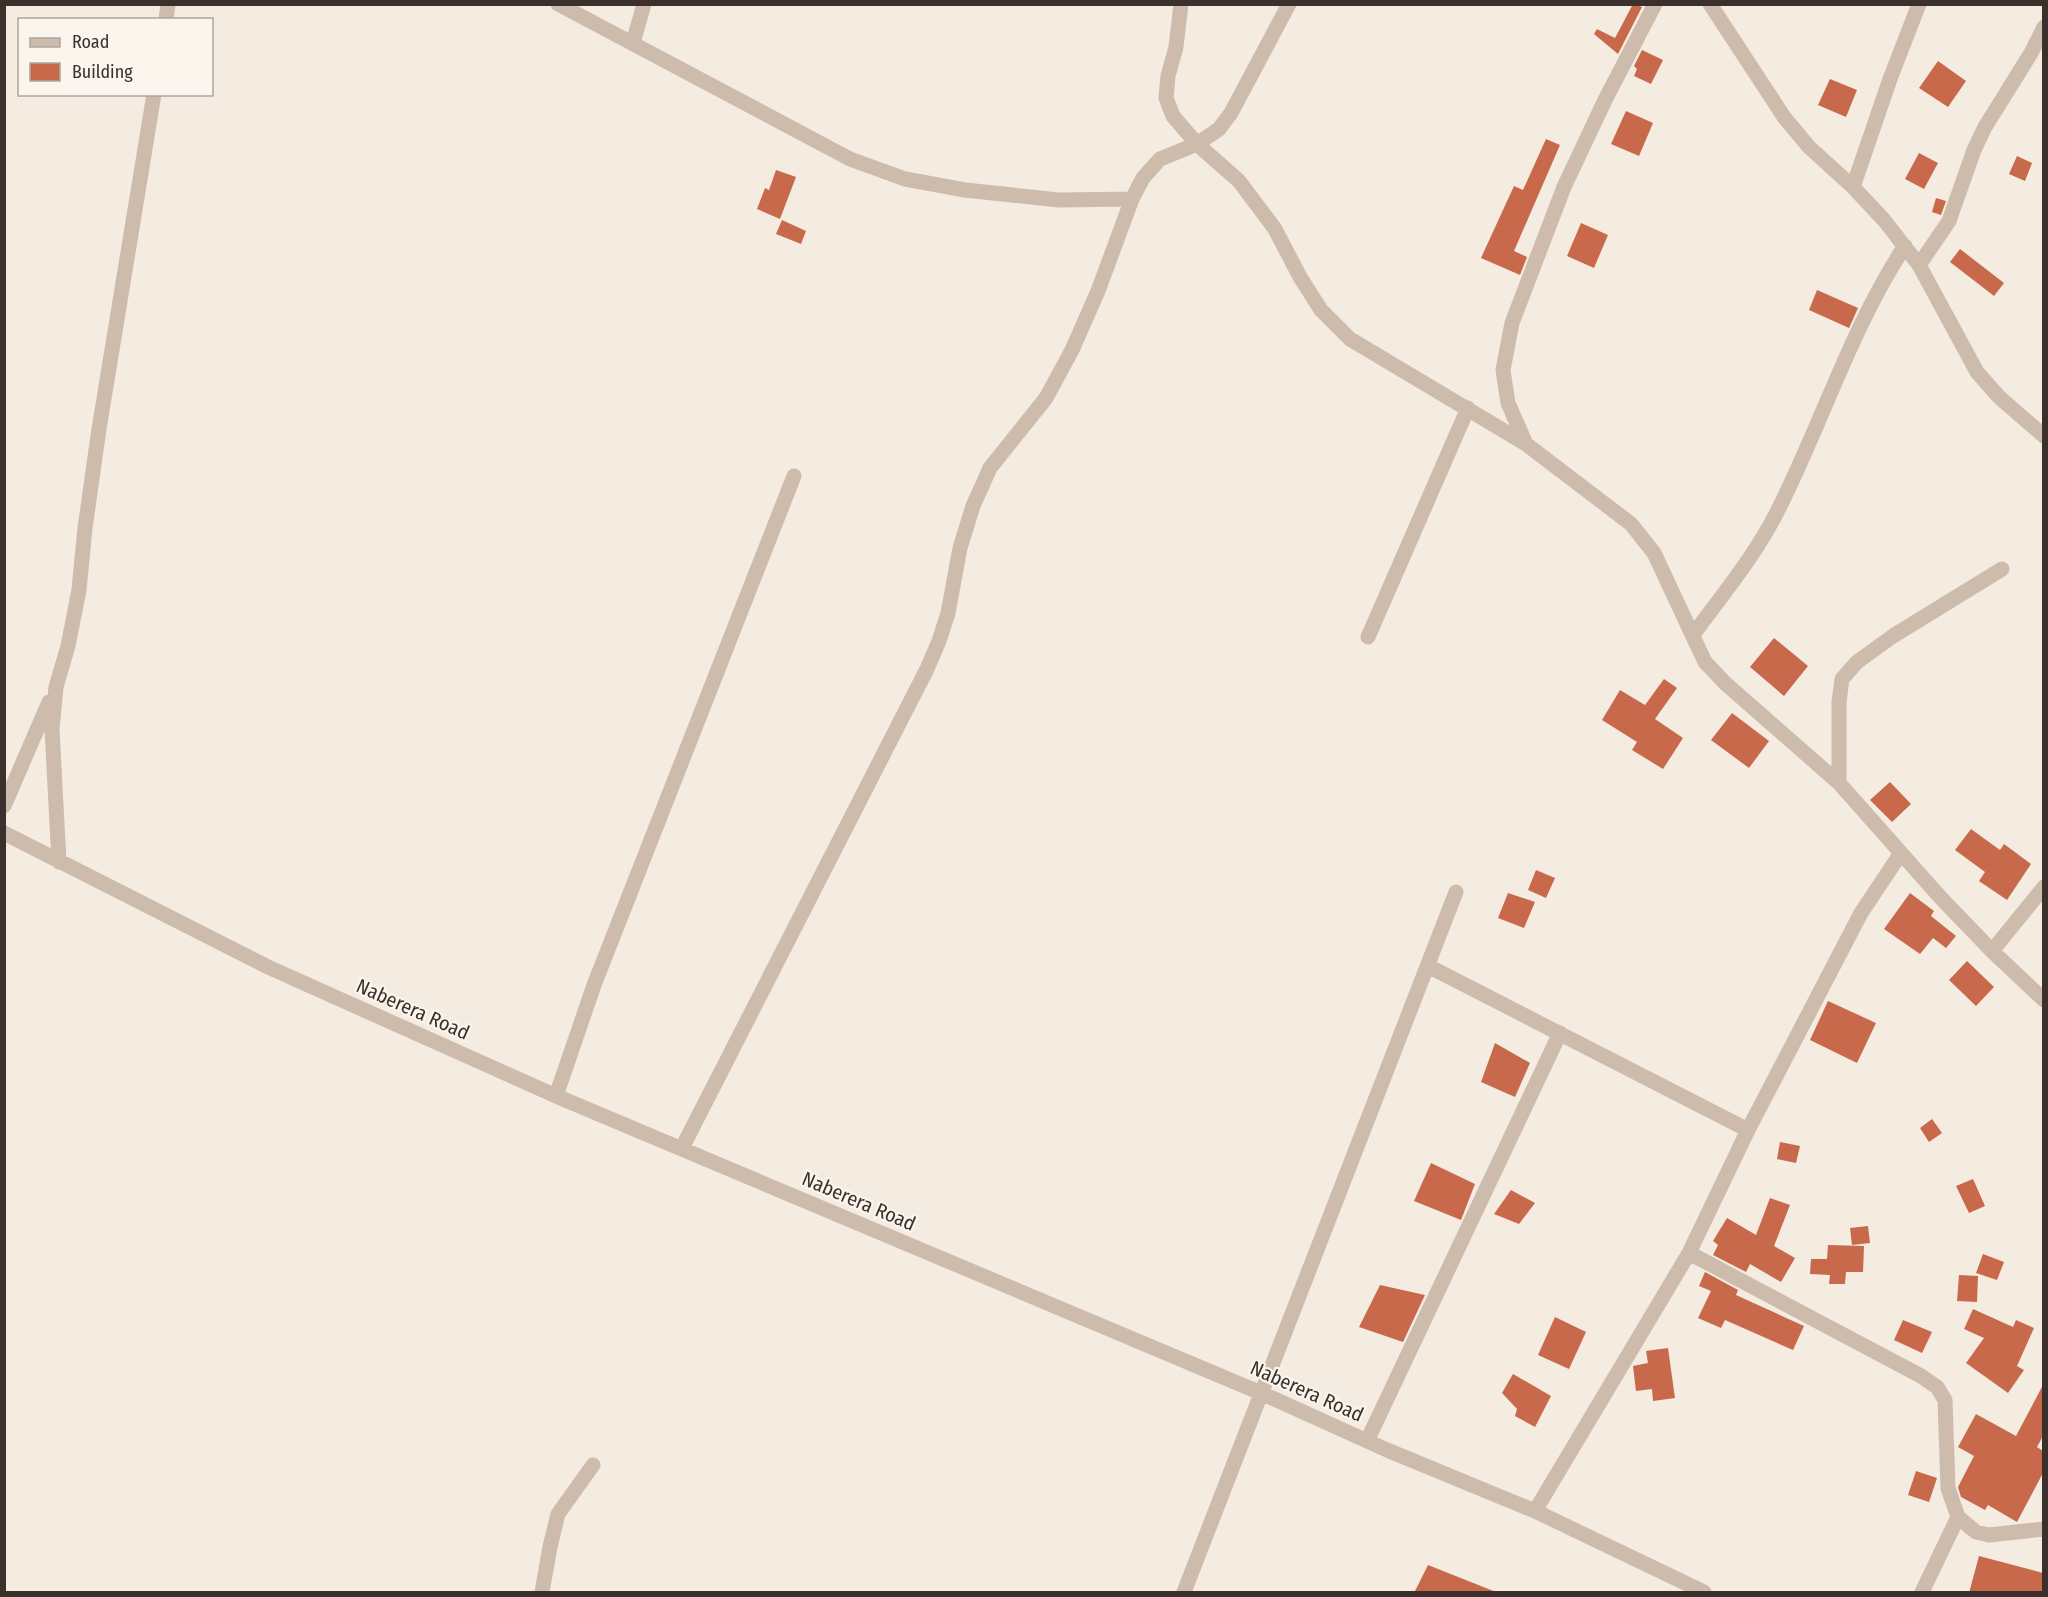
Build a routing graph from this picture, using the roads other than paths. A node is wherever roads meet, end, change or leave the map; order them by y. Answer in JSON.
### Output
{"nodes":[{"id":1,"x":558,"y":4,"type":"edge"},
{"id":2,"x":644,"y":4,"type":"edge"},
{"id":3,"x":1181,"y":4,"type":"edge"},
{"id":4,"x":1289,"y":4,"type":"edge"},
{"id":5,"x":1655,"y":4,"type":"edge"},
{"id":6,"x":1710,"y":4,"type":"edge"},
{"id":7,"x":1919,"y":4,"type":"edge"},
{"id":8,"x":2043,"y":27,"type":"edge"},
{"id":9,"x":633,"y":43,"type":"junction"},
{"id":10,"x":154,"y":96,"type":"edge"},
{"id":11,"x":1197,"y":144,"type":"junction"},
{"id":12,"x":1853,"y":187,"type":"junction"},
{"id":13,"x":1132,"y":199,"type":"junction"},
{"id":14,"x":1905,"y":246,"type":"junction"},
{"id":15,"x":1919,"y":265,"type":"junction"},
{"id":16,"x":1468,"y":408,"type":"junction"},
{"id":17,"x":2043,"y":436,"type":"edge"},
{"id":18,"x":1526,"y":444,"type":"junction"},
{"id":19,"x":794,"y":476,"type":"dead end"},
{"id":20,"x":2002,"y":569,"type":"dead end"},
{"id":21,"x":1693,"y":635,"type":"junction"},
{"id":22,"x":1368,"y":637,"type":"dead end"},
{"id":23,"x":56,"y":687,"type":"junction"},
{"id":24,"x":1839,"y":783,"type":"junction"},
{"id":25,"x":4,"y":807,"type":"edge"},
{"id":26,"x":4,"y":833,"type":"edge"},
{"id":27,"x":1901,"y":854,"type":"junction"},
{"id":28,"x":59,"y":862,"type":"junction"},
{"id":29,"x":2043,"y":887,"type":"edge"},
{"id":30,"x":1456,"y":892,"type":"dead end"},
{"id":31,"x":1992,"y":951,"type":"junction"},
{"id":32,"x":1428,"y":966,"type":"junction"},
{"id":33,"x":2043,"y":1000,"type":"edge"},
{"id":34,"x":1560,"y":1033,"type":"junction"},
{"id":35,"x":556,"y":1096,"type":"junction"},
{"id":36,"x":1748,"y":1130,"type":"junction"},
{"id":37,"x":682,"y":1148,"type":"junction"},
{"id":38,"x":1689,"y":1253,"type":"junction"},
{"id":39,"x":1261,"y":1393,"type":"junction"},
{"id":40,"x":1367,"y":1441,"type":"junction"},
{"id":41,"x":592,"y":1465,"type":"dead end"},
{"id":42,"x":1535,"y":1511,"type":"junction"},
{"id":43,"x":1958,"y":1517,"type":"junction"},
{"id":44,"x":2043,"y":1529,"type":"edge"},
{"id":45,"x":542,"y":1593,"type":"edge"},
{"id":46,"x":1184,"y":1593,"type":"edge"},
{"id":47,"x":1704,"y":1593,"type":"edge"},
{"id":48,"x":1922,"y":1593,"type":"edge"}],
"edges":[{"from":1,"to":9,"type":"street"},
{"from":2,"to":9,"type":"street"},
{"from":3,"to":11,"type":"street"},
{"from":4,"to":11,"type":"street"},
{"from":5,"to":18,"type":"street"},
{"from":6,"to":12,"type":"street"},
{"from":7,"to":12,"type":"street"},
{"from":8,"to":15,"type":"street"},
{"from":9,"to":13,"type":"street"},
{"from":10,"to":23,"type":"street"},
{"from":11,"to":13,"type":"street"},
{"from":11,"to":16,"type":"street"},
{"from":12,"to":14,"type":"street"},
{"from":13,"to":37,"type":"street"},
{"from":14,"to":15,"type":"street"},
{"from":14,"to":21,"type":"street"},
{"from":15,"to":17,"type":"street"},
{"from":16,"to":18,"type":"street"},
{"from":16,"to":22,"type":"street"},
{"from":18,"to":21,"type":"street"},
{"from":19,"to":35,"type":"street"},
{"from":20,"to":24,"type":"street"},
{"from":21,"to":24,"type":"street"},
{"from":23,"to":25,"type":"street"},
{"from":23,"to":28,"type":"street"},
{"from":24,"to":27,"type":"street"},
{"from":26,"to":28,"type":"street","name":"Naberera Road"},
{"from":27,"to":31,"type":"street"},
{"from":27,"to":36,"type":"street"},
{"from":28,"to":35,"type":"street","name":"Naberera Road"},
{"from":29,"to":31,"type":"street"},
{"from":30,"to":32,"type":"street"},
{"from":31,"to":33,"type":"street"},
{"from":32,"to":34,"type":"street"},
{"from":32,"to":39,"type":"street"},
{"from":34,"to":36,"type":"street"},
{"from":34,"to":40,"type":"street"},
{"from":35,"to":37,"type":"street","name":"Naberera Road"},
{"from":36,"to":38,"type":"street"},
{"from":37,"to":39,"type":"street","name":"Naberera Road"},
{"from":38,"to":42,"type":"street"},
{"from":38,"to":43,"type":"street"},
{"from":39,"to":40,"type":"street","name":"Naberera Road"},
{"from":39,"to":46,"type":"street"},
{"from":40,"to":42,"type":"street","name":"Naberera Road"},
{"from":41,"to":45,"type":"street"},
{"from":42,"to":47,"type":"street","name":"Naberera Road"},
{"from":43,"to":44,"type":"street"},
{"from":43,"to":48,"type":"street"}]}
